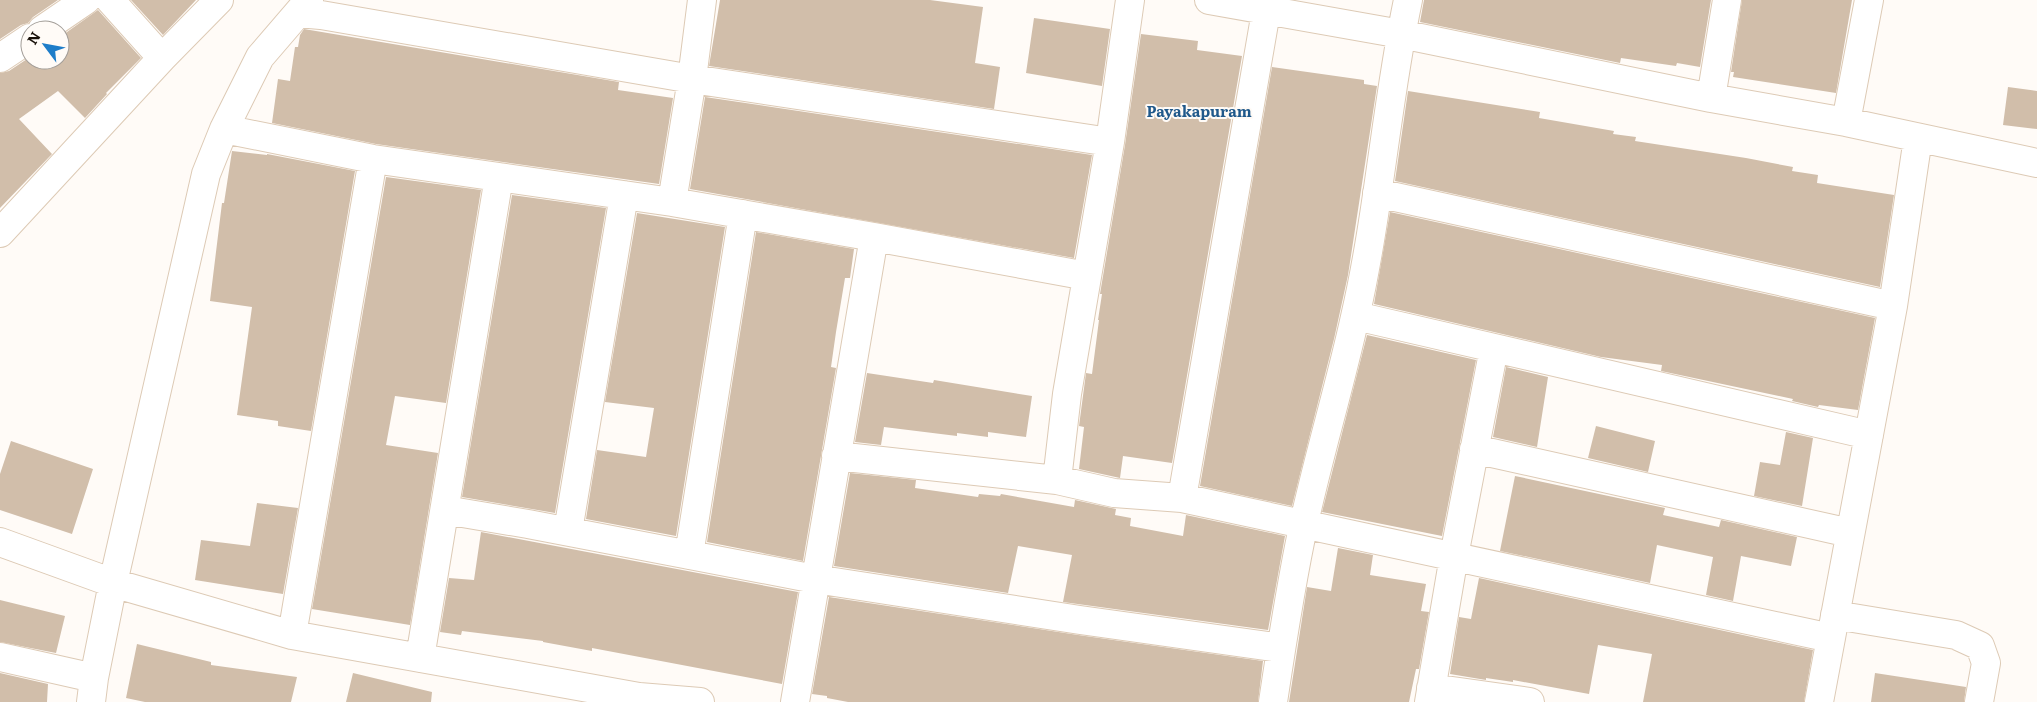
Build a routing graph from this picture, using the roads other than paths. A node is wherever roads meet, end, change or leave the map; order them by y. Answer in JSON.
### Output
{"nodes":[{"id":1,"x":86,"y":0,"type":"edge"},
{"id":2,"x":110,"y":0,"type":"edge"},
{"id":3,"x":219,"y":0,"type":"edge"},
{"id":4,"x":702,"y":0,"type":"edge"},
{"id":5,"x":1130,"y":0,"type":"edge"},
{"id":6,"x":1209,"y":0,"type":"edge"},
{"id":7,"x":1408,"y":0,"type":"edge"},
{"id":8,"x":1727,"y":0,"type":"edge"},
{"id":9,"x":1869,"y":0,"type":"edge"},
{"id":10,"x":303,"y":6,"type":"edge"},
{"id":11,"x":1267,"y":6,"type":"edge"},
{"id":12,"x":57,"y":20,"type":"edge"},
{"id":13,"x":1401,"y":34,"type":"junction"},
{"id":14,"x":20,"y":45,"type":"edge"},
{"id":15,"x":0,"y":58,"type":"edge"},
{"id":16,"x":162,"y":58,"type":"junction"},
{"id":17,"x":692,"y":79,"type":"junction"},
{"id":18,"x":1711,"y":98,"type":"junction"},
{"id":19,"x":1846,"y":122,"type":"junction"},
{"id":20,"x":224,"y":129,"type":"junction"},
{"id":21,"x":1918,"y":138,"type":"junction"},
{"id":22,"x":1110,"y":142,"type":"junction"},
{"id":23,"x":373,"y":159,"type":"junction"},
{"id":24,"x":2037,"y":163,"type":"edge"},
{"id":25,"x":499,"y":177,"type":"junction"},
{"id":26,"x":1377,"y":193,"type":"junction"},
{"id":27,"x":624,"y":195,"type":"junction"},
{"id":28,"x":672,"y":202,"type":"junction"},
{"id":29,"x":743,"y":214,"type":"junction"},
{"id":30,"x":0,"y":233,"type":"edge"},
{"id":31,"x":874,"y":237,"type":"junction"},
{"id":32,"x":1087,"y":276,"type":"junction"},
{"id":33,"x":1892,"y":306,"type":"junction"},
{"id":34,"x":1356,"y":316,"type":"junction"},
{"id":35,"x":1494,"y":348,"type":"junction"},
{"id":36,"x":1869,"y":435,"type":"junction"},
{"id":37,"x":1474,"y":449,"type":"junction"},
{"id":38,"x":836,"y":456,"type":"junction"},
{"id":39,"x":1056,"y":480,"type":"junction"},
{"id":40,"x":1182,"y":498,"type":"junction"},
{"id":41,"x":445,"y":510,"type":"junction"},
{"id":42,"x":1304,"y":523,"type":"junction"},
{"id":43,"x":568,"y":531,"type":"junction"},
{"id":44,"x":1850,"y":534,"type":"junction"},
{"id":45,"x":0,"y":542,"type":"edge"},
{"id":46,"x":689,"y":555,"type":"junction"},
{"id":47,"x":1454,"y":556,"type":"junction"},
{"id":48,"x":815,"y":579,"type":"junction"},
{"id":49,"x":113,"y":583,"type":"junction"},
{"id":50,"x":1833,"y":626,"type":"junction"},
{"id":51,"x":292,"y":635,"type":"junction"},
{"id":52,"x":1281,"y":648,"type":"junction"},
{"id":53,"x":0,"y":657,"type":"edge"},
{"id":54,"x":420,"y":658,"type":"junction"},
{"id":55,"x":92,"y":690,"type":"edge"},
{"id":56,"x":1430,"y":695,"type":"edge"},
{"id":57,"x":638,"y":700,"type":"edge"},
{"id":58,"x":700,"y":702,"type":"edge"},
{"id":59,"x":794,"y":702,"type":"edge"},
{"id":60,"x":1273,"y":702,"type":"edge"},
{"id":61,"x":1530,"y":702,"type":"edge"},
{"id":62,"x":1819,"y":702,"type":"edge"},
{"id":63,"x":1979,"y":702,"type":"edge"}],
"edges":[{"from":1,"to":12,"type":"street"},
{"from":2,"to":16,"type":"street"},
{"from":3,"to":16,"type":"street"},
{"from":4,"to":17,"type":"street"},
{"from":5,"to":22,"type":"street"},
{"from":6,"to":11,"type":"street"},
{"from":7,"to":13,"type":"street"},
{"from":8,"to":18,"type":"street"},
{"from":9,"to":19,"type":"street"},
{"from":10,"to":17,"type":"street"},
{"from":10,"to":20,"type":"street"},
{"from":11,"to":13,"type":"street"},
{"from":11,"to":40,"type":"street"},
{"from":13,"to":18,"type":"street"},
{"from":13,"to":26,"type":"street"},
{"from":14,"to":15,"type":"street"},
{"from":16,"to":30,"type":"street"},
{"from":17,"to":22,"type":"street"},
{"from":17,"to":28,"type":"street"},
{"from":18,"to":19,"type":"street"},
{"from":19,"to":21,"type":"street"},
{"from":20,"to":23,"type":"street"},
{"from":20,"to":49,"type":"street"},
{"from":21,"to":24,"type":"street"},
{"from":21,"to":33,"type":"street"},
{"from":22,"to":32,"type":"street"},
{"from":23,"to":25,"type":"street"},
{"from":23,"to":51,"type":"street"},
{"from":25,"to":27,"type":"street"},
{"from":25,"to":41,"type":"street"},
{"from":26,"to":33,"type":"street"},
{"from":26,"to":34,"type":"street"},
{"from":27,"to":28,"type":"street"},
{"from":27,"to":43,"type":"street"},
{"from":28,"to":29,"type":"street"},
{"from":29,"to":31,"type":"street"},
{"from":29,"to":46,"type":"street"},
{"from":31,"to":32,"type":"street"},
{"from":31,"to":38,"type":"street"},
{"from":32,"to":39,"type":"street"},
{"from":33,"to":36,"type":"street"},
{"from":34,"to":35,"type":"street"},
{"from":34,"to":42,"type":"street"},
{"from":35,"to":36,"type":"street"},
{"from":35,"to":37,"type":"street"},
{"from":36,"to":44,"type":"street"},
{"from":37,"to":44,"type":"street"},
{"from":37,"to":47,"type":"street"},
{"from":38,"to":39,"type":"street"},
{"from":38,"to":48,"type":"street"},
{"from":39,"to":40,"type":"street"},
{"from":40,"to":42,"type":"street"},
{"from":41,"to":43,"type":"street"},
{"from":41,"to":54,"type":"street"},
{"from":42,"to":47,"type":"street"},
{"from":42,"to":52,"type":"street"},
{"from":43,"to":46,"type":"street"},
{"from":44,"to":50,"type":"street"},
{"from":45,"to":49,"type":"street"},
{"from":46,"to":48,"type":"street"},
{"from":47,"to":50,"type":"street"},
{"from":47,"to":56,"type":"street"},
{"from":48,"to":52,"type":"street"},
{"from":48,"to":59,"type":"street"},
{"from":49,"to":51,"type":"street"},
{"from":49,"to":55,"type":"street"},
{"from":50,"to":62,"type":"street"},
{"from":50,"to":63,"type":"street"},
{"from":51,"to":54,"type":"street"},
{"from":52,"to":60,"type":"street"},
{"from":53,"to":55,"type":"street"},
{"from":54,"to":57,"type":"street"},
{"from":56,"to":61,"type":"street"},
{"from":57,"to":58,"type":"street"}]}
